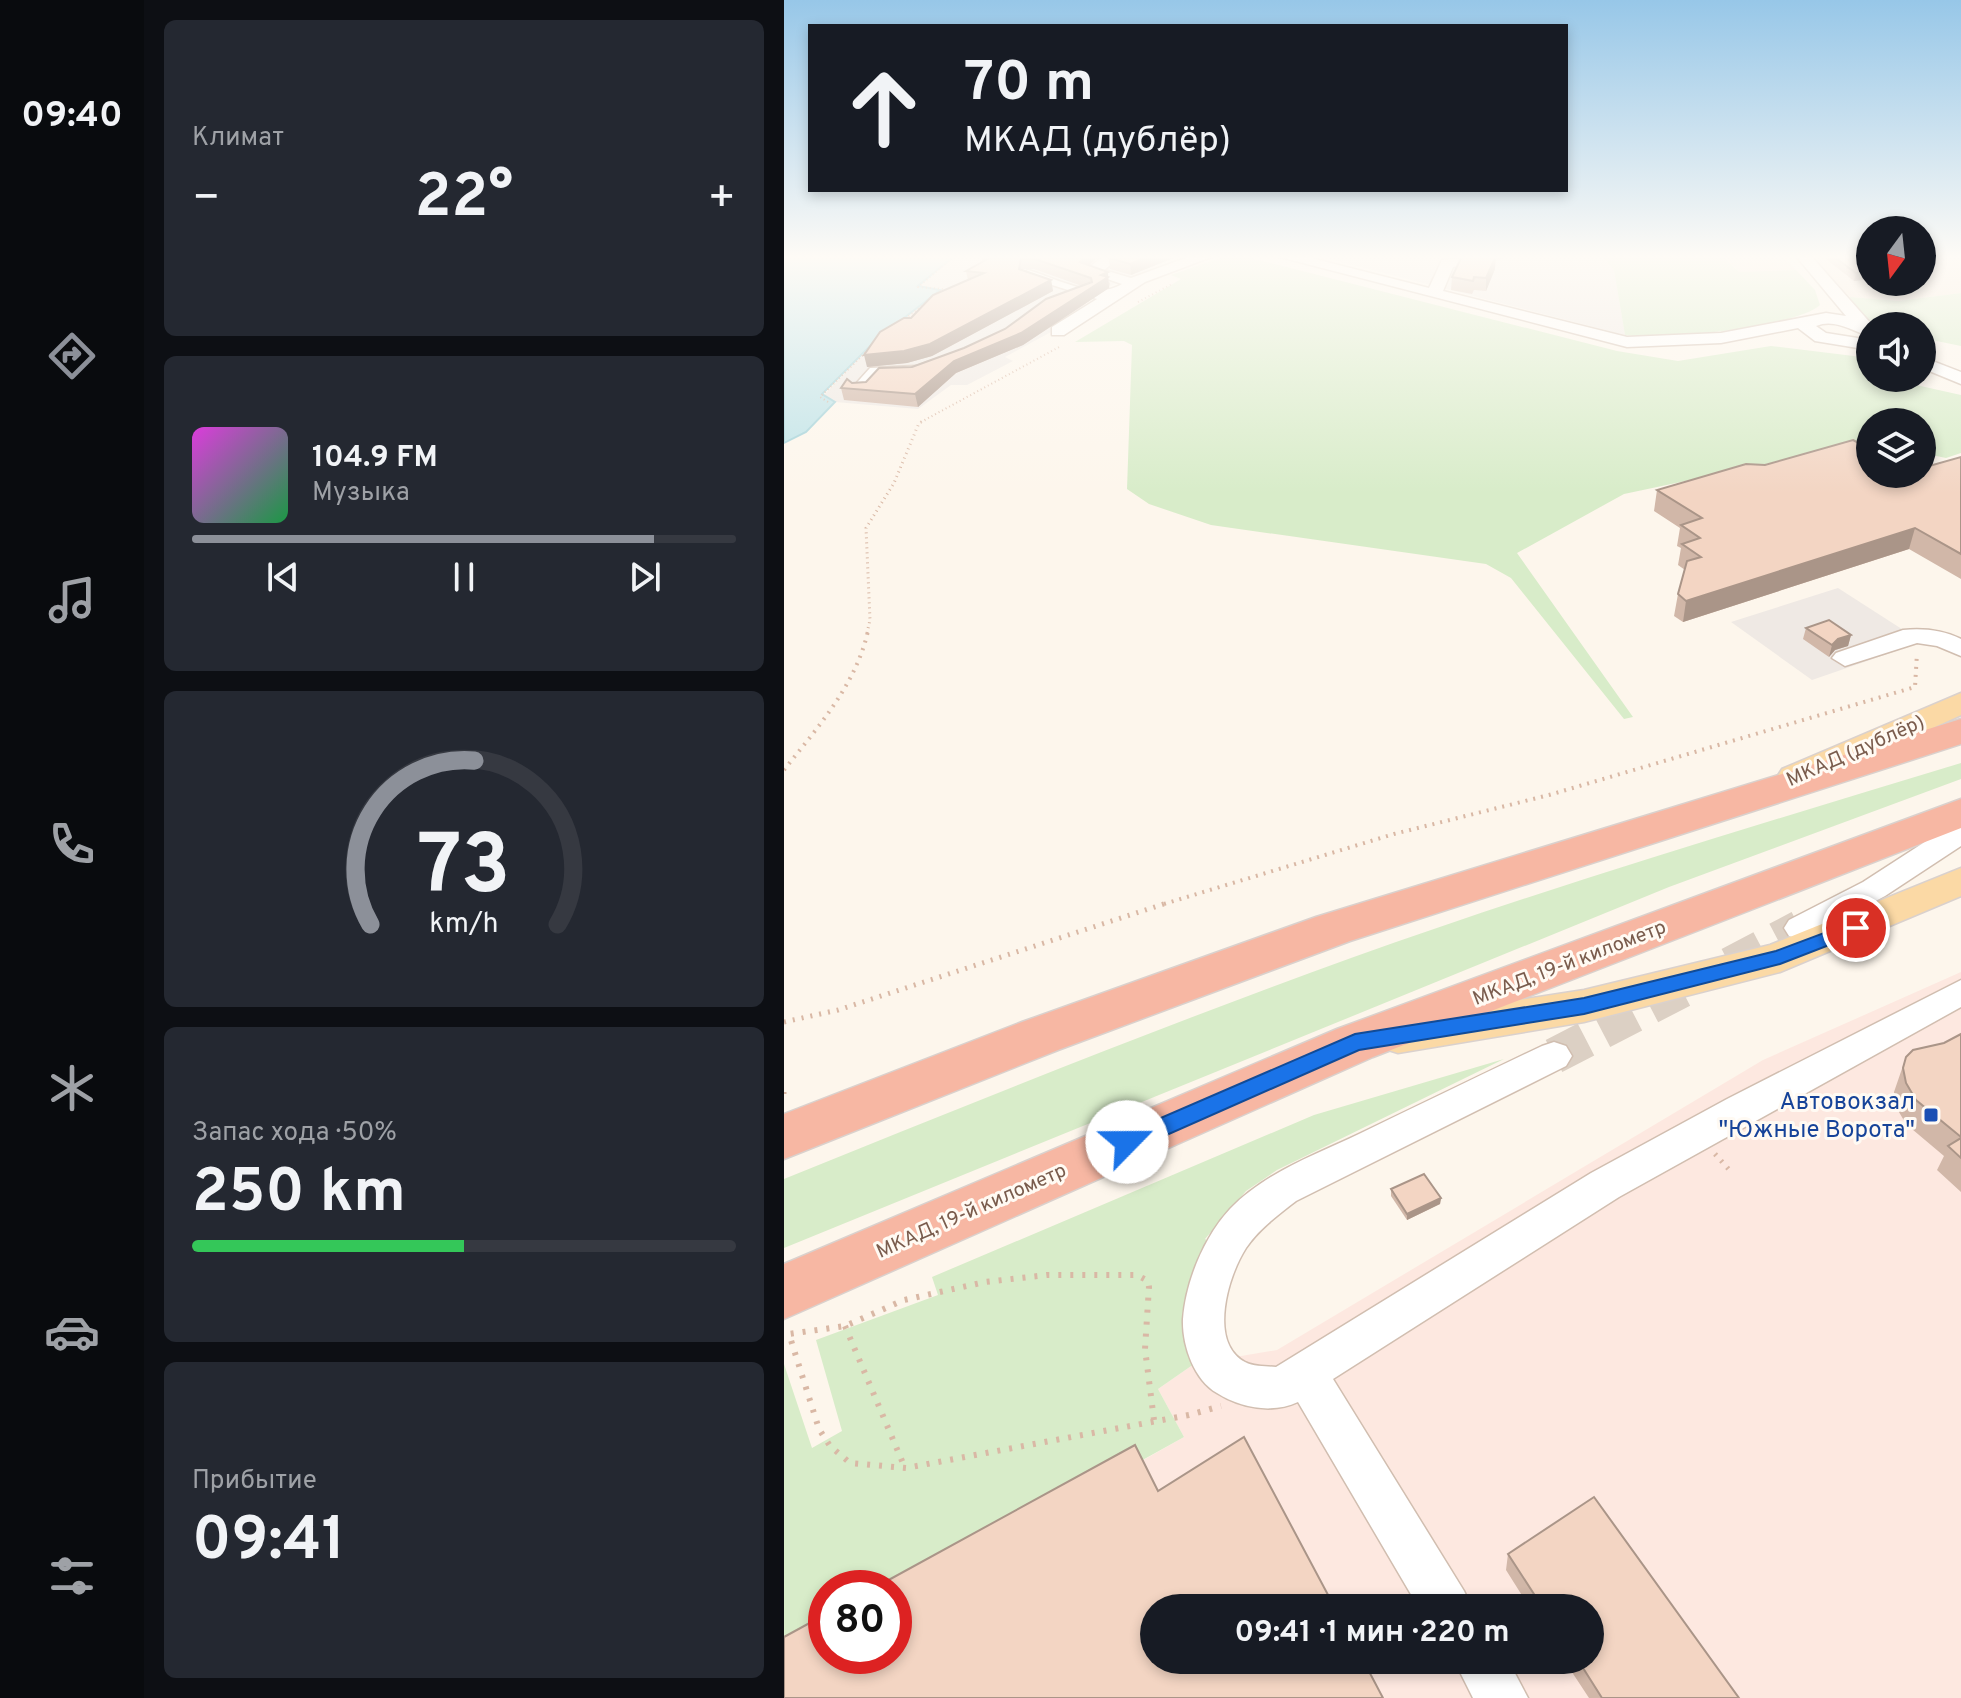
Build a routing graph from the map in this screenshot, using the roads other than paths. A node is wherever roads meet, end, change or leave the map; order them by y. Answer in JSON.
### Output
{"nodes":[{"id":1,"x":1578,"y":335,"type":"edge"},
{"id":2,"x":1599,"y":335,"type":"edge"},
{"id":3,"x":1733,"y":335,"type":"edge"},
{"id":4,"x":1736,"y":335,"type":"edge"},
{"id":5,"x":1796,"y":335,"type":"edge"},
{"id":6,"x":1819,"y":335,"type":"edge"},
{"id":7,"x":1729,"y":336,"type":"junction"},
{"id":8,"x":1856,"y":336,"type":"edge"},
{"id":9,"x":1829,"y":339,"type":"junction"},
{"id":10,"x":1936,"y":355,"type":"edge"},
{"id":11,"x":1961,"y":359,"type":"edge"},
{"id":12,"x":931,"y":364,"type":"edge"},
{"id":13,"x":1936,"y":368,"type":"edge"},
{"id":14,"x":1961,"y":379,"type":"edge"},
{"id":15,"x":861,"y":388,"type":"edge"},
{"id":16,"x":1913,"y":611,"type":"dead end"},
{"id":17,"x":1940,"y":645,"type":"edge"},
{"id":18,"x":1857,"y":662,"type":"dead end"},
{"id":19,"x":1961,"y":703,"type":"edge"},
{"id":20,"x":1961,"y":731,"type":"edge"},
{"id":21,"x":1749,"y":797,"type":"junction"},
{"id":22,"x":1961,"y":813,"type":"edge"},
{"id":23,"x":1961,"y":832,"type":"edge"},
{"id":24,"x":1961,"y":881,"type":"edge"},
{"id":25,"x":1961,"y":894,"type":"edge"},
{"id":26,"x":1800,"y":928,"type":"tunnel mouth"},
{"id":27,"x":1856,"y":928,"type":"junction"},
{"id":28,"x":1961,"y":992,"type":"edge"},
{"id":29,"x":1355,"y":1043,"type":"junction"},
{"id":30,"x":1554,"y":1056,"type":"tunnel mouth"},
{"id":31,"x":784,"y":1106,"type":"edge"},
{"id":32,"x":787,"y":1313,"type":"edge"},
{"id":33,"x":1293,"y":1381,"type":"junction"},
{"id":34,"x":1438,"y":1594,"type":"edge"},
{"id":35,"x":1487,"y":1674,"type":"edge"},
{"id":36,"x":1502,"y":1698,"type":"edge"}],
"edges":[{"from":1,"to":7,"type":"street"},
{"from":2,"to":7,"type":"street"},
{"from":3,"to":7,"type":"street"},
{"from":4,"to":7,"type":"street"},
{"from":5,"to":9,"type":"street"},
{"from":6,"to":9,"type":"street"},
{"from":8,"to":9,"type":"street"},
{"from":10,"to":11,"type":"street"},
{"from":12,"to":15,"type":"street"},
{"from":13,"to":14,"type":"street"},
{"from":16,"to":17,"type":"street"},
{"from":17,"to":18,"type":"street"},
{"from":19,"to":21,"type":"main road","name":"МКАД (дублёр)"},
{"from":20,"to":21,"type":"highway"},
{"from":21,"to":31,"type":"highway"},
{"from":22,"to":29,"type":"highway","name":"МКАД, 19-й километр"},
{"from":23,"to":26,"type":"street"},
{"from":24,"to":27,"type":"main road"},
{"from":25,"to":27,"type":"street"},
{"from":27,"to":29,"type":"main road"},
{"from":28,"to":33,"type":"street"},
{"from":29,"to":32,"type":"highway","name":"МКАД, 19-й километр"},
{"from":30,"to":33,"type":"street"},
{"from":33,"to":34,"type":"street"},
{"from":35,"to":36,"type":"street"}]}
